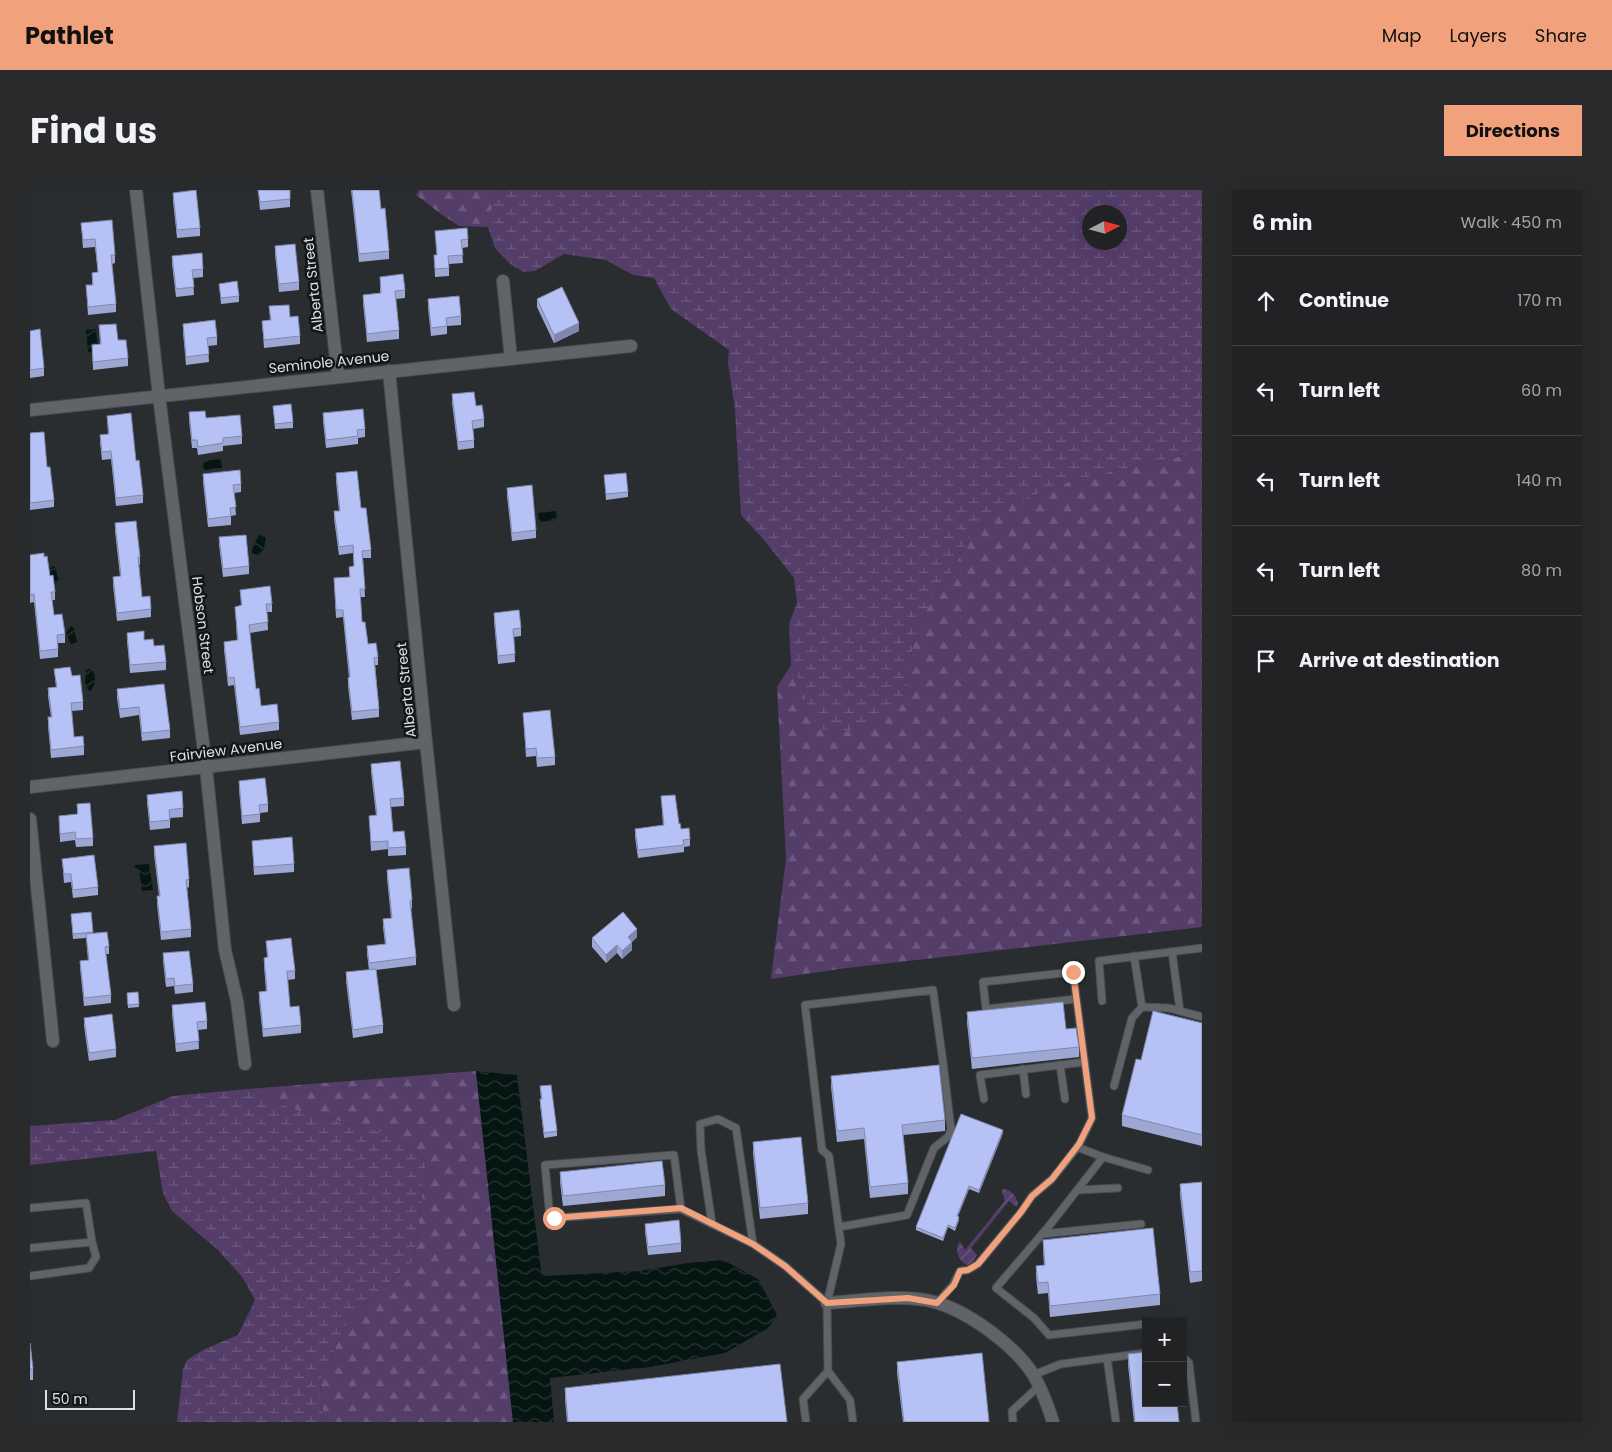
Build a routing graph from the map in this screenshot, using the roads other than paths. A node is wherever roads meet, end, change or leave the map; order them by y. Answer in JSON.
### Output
{"nodes":[{"id":1,"x":136,"y":190,"type":"edge"},
{"id":2,"x":317,"y":190,"type":"edge"},
{"id":3,"x":503,"y":281,"type":"dead end"},
{"id":4,"x":631,"y":346,"type":"dead end"},
{"id":5,"x":511,"y":358,"type":"junction"},
{"id":6,"x":389,"y":371,"type":"junction"},
{"id":7,"x":338,"y":376,"type":"junction"},
{"id":8,"x":159,"y":396,"type":"junction"},
{"id":9,"x":30,"y":410,"type":"edge"},
{"id":10,"x":426,"y":742,"type":"junction"},
{"id":11,"x":206,"y":767,"type":"junction"},
{"id":12,"x":30,"y":787,"type":"edge"},
{"id":13,"x":30,"y":819,"type":"edge"},
{"id":14,"x":1202,"y":948,"type":"edge"},
{"id":15,"x":1172,"y":952,"type":"junction"},
{"id":16,"x":1134,"y":956,"type":"junction"},
{"id":17,"x":1076,"y":999,"type":"junction"},
{"id":18,"x":1102,"y":1001,"type":"dead end"},
{"id":19,"x":454,"y":1005,"type":"dead end"},
{"id":20,"x":1142,"y":1007,"type":"junction"},
{"id":21,"x":1180,"y":1011,"type":"junction"},
{"id":22,"x":1202,"y":1017,"type":"edge"},
{"id":23,"x":53,"y":1041,"type":"dead end"},
{"id":24,"x":1085,"y":1062,"type":"junction"},
{"id":25,"x":245,"y":1064,"type":"dead end"},
{"id":26,"x":1060,"y":1065,"type":"junction"},
{"id":27,"x":1022,"y":1069,"type":"junction"},
{"id":28,"x":1114,"y":1086,"type":"dead end"},
{"id":29,"x":1026,"y":1094,"type":"dead end"},
{"id":30,"x":984,"y":1099,"type":"dead end"},
{"id":31,"x":1065,"y":1099,"type":"dead end"},
{"id":32,"x":1077,"y":1147,"type":"junction"},
{"id":33,"x":1103,"y":1157,"type":"junction"},
{"id":34,"x":1148,"y":1170,"type":"dead end"},
{"id":35,"x":1118,"y":1188,"type":"dead end"},
{"id":36,"x":1078,"y":1190,"type":"junction"},
{"id":37,"x":30,"y":1208,"type":"edge"},
{"id":38,"x":681,"y":1208,"type":"junction"},
{"id":39,"x":712,"y":1224,"type":"junction"},
{"id":40,"x":1141,"y":1224,"type":"dead end"},
{"id":41,"x":839,"y":1227,"type":"junction"},
{"id":42,"x":1042,"y":1234,"type":"junction"},
{"id":43,"x":92,"y":1242,"type":"junction"},
{"id":44,"x":753,"y":1244,"type":"junction"},
{"id":45,"x":30,"y":1248,"type":"edge"},
{"id":46,"x":30,"y":1276,"type":"edge"},
{"id":47,"x":827,"y":1303,"type":"junction"},
{"id":48,"x":937,"y":1303,"type":"junction"},
{"id":49,"x":1142,"y":1324,"type":"edge"},
{"id":50,"x":1142,"y":1354,"type":"edge"},
{"id":51,"x":1107,"y":1358,"type":"junction"},
{"id":52,"x":1187,"y":1361,"type":"edge"},
{"id":53,"x":828,"y":1371,"type":"junction"},
{"id":54,"x":1036,"y":1381,"type":"junction"},
{"id":55,"x":806,"y":1422,"type":"edge"},
{"id":56,"x":853,"y":1422,"type":"edge"},
{"id":57,"x":1013,"y":1422,"type":"edge"},
{"id":58,"x":1053,"y":1422,"type":"edge"},
{"id":59,"x":1116,"y":1422,"type":"edge"},
{"id":60,"x":1196,"y":1422,"type":"edge"}],
"edges":[{"from":1,"to":8,"type":"street","name":"Hobson Street"},
{"from":2,"to":7,"type":"street","name":"Alberta Street"},
{"from":3,"to":5,"type":"street"},
{"from":4,"to":5,"type":"street","name":"Seminole Avenue"},
{"from":5,"to":6,"type":"street","name":"Seminole Avenue"},
{"from":6,"to":7,"type":"street","name":"Seminole Avenue"},
{"from":6,"to":10,"type":"street","name":"Alberta Street"},
{"from":7,"to":8,"type":"street","name":"Seminole Avenue"},
{"from":8,"to":9,"type":"street","name":"Seminole Avenue"},
{"from":8,"to":11,"type":"street","name":"Hobson Street"},
{"from":10,"to":11,"type":"street","name":"Fairview Avenue"},
{"from":10,"to":19,"type":"street","name":"Alberta Street"},
{"from":11,"to":12,"type":"street","name":"Fairview Avenue"},
{"from":11,"to":25,"type":"street","name":"Hobson Street"},
{"from":13,"to":23,"type":"street"},
{"from":14,"to":15,"type":"lane"},
{"from":15,"to":16,"type":"lane"},
{"from":15,"to":21,"type":"lane"},
{"from":16,"to":18,"type":"lane"},
{"from":16,"to":20,"type":"lane"},
{"from":17,"to":17,"type":"lane"},
{"from":17,"to":24,"type":"lane"},
{"from":20,"to":21,"type":"lane"},
{"from":20,"to":28,"type":"lane"},
{"from":21,"to":22,"type":"lane"},
{"from":24,"to":26,"type":"lane"},
{"from":24,"to":32,"type":"lane"},
{"from":26,"to":27,"type":"lane"},
{"from":26,"to":31,"type":"lane"},
{"from":27,"to":29,"type":"lane"},
{"from":27,"to":30,"type":"lane"},
{"from":32,"to":33,"type":"lane"},
{"from":32,"to":48,"type":"lane"},
{"from":33,"to":34,"type":"lane"},
{"from":33,"to":36,"type":"lane"},
{"from":35,"to":36,"type":"lane"},
{"from":36,"to":42,"type":"lane"},
{"from":37,"to":43,"type":"lane"},
{"from":38,"to":38,"type":"lane"},
{"from":38,"to":39,"type":"lane"},
{"from":39,"to":44,"type":"lane"},
{"from":39,"to":44,"type":"lane"},
{"from":40,"to":42,"type":"lane"},
{"from":41,"to":41,"type":"lane"},
{"from":41,"to":47,"type":"lane"},
{"from":42,"to":49,"type":"lane"},
{"from":43,"to":45,"type":"lane"},
{"from":43,"to":46,"type":"lane"},
{"from":44,"to":47,"type":"lane"},
{"from":47,"to":48,"type":"street"},
{"from":47,"to":53,"type":"lane"},
{"from":48,"to":54,"type":"street"},
{"from":50,"to":51,"type":"lane"},
{"from":51,"to":54,"type":"lane"},
{"from":51,"to":59,"type":"lane"},
{"from":52,"to":60,"type":"lane"},
{"from":53,"to":55,"type":"lane"},
{"from":53,"to":56,"type":"lane"},
{"from":54,"to":57,"type":"lane"},
{"from":54,"to":58,"type":"street"}]}
